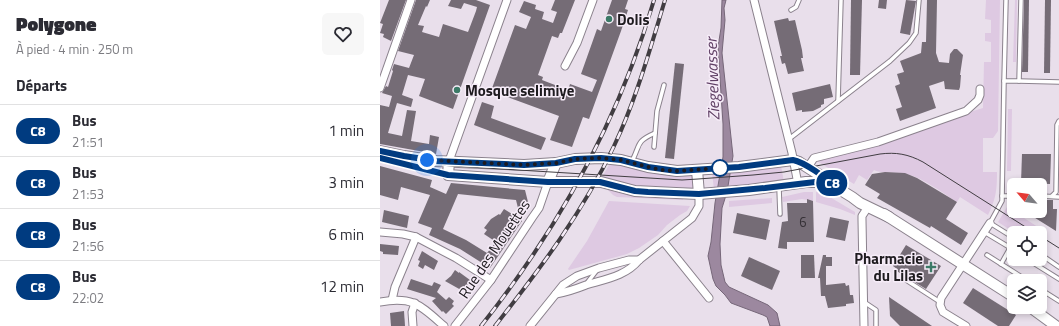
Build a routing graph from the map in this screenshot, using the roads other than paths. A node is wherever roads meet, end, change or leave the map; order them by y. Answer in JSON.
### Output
{"nodes":[{"id":1,"x":411,"y":0,"type":"edge"},
{"id":2,"x":507,"y":0,"type":"edge"},
{"id":3,"x":593,"y":0,"type":"edge"},
{"id":4,"x":754,"y":0,"type":"edge"},
{"id":5,"x":799,"y":0,"type":"edge"},
{"id":6,"x":840,"y":0,"type":"edge"},
{"id":7,"x":919,"y":0,"type":"edge"},
{"id":8,"x":1006,"y":0,"type":"edge"},
{"id":9,"x":1021,"y":0,"type":"edge"},
{"id":10,"x":791,"y":10,"type":"dead end"},
{"id":11,"x":565,"y":66,"type":"dead end"},
{"id":12,"x":1004,"y":81,"type":"junction"},
{"id":13,"x":1019,"y":81,"type":"junction"},
{"id":14,"x":1059,"y":82,"type":"edge"},
{"id":15,"x":664,"y":85,"type":"dead end"},
{"id":16,"x":380,"y":88,"type":"edge"},
{"id":17,"x":980,"y":89,"type":"dead end"},
{"id":18,"x":838,"y":101,"type":"junction"},
{"id":19,"x":1059,"y":121,"type":"edge"},
{"id":20,"x":655,"y":133,"type":"junction"},
{"id":21,"x":788,"y":140,"type":"junction"},
{"id":22,"x":654,"y":147,"type":"dead end"},
{"id":23,"x":380,"y":151,"type":"edge"},
{"id":24,"x":380,"y":158,"type":"edge"},
{"id":25,"x":793,"y":160,"type":"junction"},
{"id":26,"x":449,"y":161,"type":"junction"},
{"id":27,"x":631,"y":162,"type":"junction"},
{"id":28,"x":556,"y":163,"type":"junction"},
{"id":29,"x":808,"y":167,"type":"junction"},
{"id":30,"x":697,"y":170,"type":"junction"},
{"id":31,"x":448,"y":175,"type":"junction"},
{"id":32,"x":548,"y":182,"type":"junction"},
{"id":33,"x":798,"y":184,"type":"junction"},
{"id":34,"x":834,"y":186,"type":"junction"},
{"id":35,"x":779,"y":187,"type":"junction"},
{"id":36,"x":699,"y":194,"type":"junction"},
{"id":37,"x":1002,"y":196,"type":"junction"},
{"id":38,"x":1007,"y":196,"type":"edge"},
{"id":39,"x":1047,"y":196,"type":"edge"},
{"id":40,"x":1052,"y":196,"type":"junction"},
{"id":41,"x":1059,"y":196,"type":"edge"},
{"id":42,"x":852,"y":197,"type":"junction"},
{"id":43,"x":868,"y":208,"type":"junction"},
{"id":44,"x":780,"y":214,"type":"dead end"},
{"id":45,"x":889,"y":217,"type":"junction"},
{"id":46,"x":990,"y":224,"type":"junction"},
{"id":47,"x":380,"y":232,"type":"edge"},
{"id":48,"x":984,"y":232,"type":"junction"},
{"id":49,"x":1007,"y":234,"type":"edge"},
{"id":50,"x":416,"y":237,"type":"junction"},
{"id":51,"x":663,"y":241,"type":"junction"},
{"id":52,"x":1007,"y":246,"type":"edge"},
{"id":53,"x":987,"y":255,"type":"dead end"},
{"id":54,"x":1007,"y":255,"type":"edge"},
{"id":55,"x":1047,"y":259,"type":"edge"},
{"id":56,"x":639,"y":260,"type":"junction"},
{"id":57,"x":963,"y":264,"type":"junction"},
{"id":58,"x":1000,"y":264,"type":"junction"},
{"id":59,"x":1038,"y":266,"type":"edge"},
{"id":60,"x":1059,"y":267,"type":"edge"},
{"id":61,"x":599,"y":268,"type":"junction"},
{"id":62,"x":1016,"y":274,"type":"edge"},
{"id":63,"x":1059,"y":279,"type":"edge"},
{"id":64,"x":491,"y":280,"type":"junction"},
{"id":65,"x":906,"y":280,"type":"dead end"},
{"id":66,"x":586,"y":286,"type":"junction"},
{"id":67,"x":1007,"y":292,"type":"edge"},
{"id":68,"x":1047,"y":293,"type":"edge"},
{"id":69,"x":556,"y":294,"type":"junction"},
{"id":70,"x":709,"y":298,"type":"dead end"},
{"id":71,"x":392,"y":300,"type":"junction"},
{"id":72,"x":1059,"y":301,"type":"edge"},
{"id":73,"x":380,"y":302,"type":"edge"},
{"id":74,"x":864,"y":302,"type":"junction"},
{"id":75,"x":940,"y":302,"type":"junction"},
{"id":76,"x":415,"y":303,"type":"junction"},
{"id":77,"x":1040,"y":314,"type":"edge"},
{"id":78,"x":413,"y":326,"type":"edge"},
{"id":79,"x":444,"y":326,"type":"edge"},
{"id":80,"x":454,"y":326,"type":"edge"},
{"id":81,"x":530,"y":326,"type":"edge"},
{"id":82,"x":864,"y":326,"type":"edge"},
{"id":83,"x":876,"y":326,"type":"edge"},
{"id":84,"x":966,"y":326,"type":"edge"},
{"id":85,"x":1056,"y":326,"type":"edge"}],
"edges":[{"from":1,"to":16,"type":"street"},
{"from":2,"to":26,"type":"street"},
{"from":3,"to":11,"type":"street"},
{"from":4,"to":21,"type":"street"},
{"from":5,"to":10,"type":"lane"},
{"from":6,"to":18,"type":"lane"},
{"from":7,"to":18,"type":"lane"},
{"from":8,"to":12,"type":"lane"},
{"from":9,"to":13,"type":"lane"},
{"from":12,"to":13,"type":"lane"},
{"from":12,"to":37,"type":"lane"},
{"from":13,"to":14,"type":"lane"},
{"from":15,"to":20,"type":"lane"},
{"from":17,"to":29,"type":"street"},
{"from":18,"to":21,"type":"lane"},
{"from":19,"to":40,"type":"lane"},
{"from":20,"to":22,"type":"lane"},
{"from":20,"to":27,"type":"lane"},
{"from":21,"to":25,"type":"street"},
{"from":23,"to":26,"type":"street"},
{"from":24,"to":31,"type":"lane"},
{"from":25,"to":29,"type":"street"},
{"from":25,"to":30,"type":"street"},
{"from":25,"to":33,"type":"street"},
{"from":26,"to":28,"type":"street"},
{"from":26,"to":31,"type":"street"},
{"from":27,"to":28,"type":"street"},
{"from":27,"to":30,"type":"street"},
{"from":28,"to":32,"type":"street"},
{"from":29,"to":34,"type":"street"},
{"from":30,"to":36,"type":"street"},
{"from":31,"to":32,"type":"street"},
{"from":32,"to":36,"type":"street"},
{"from":32,"to":64,"type":"street","name":"Rue des Mouettes"},
{"from":33,"to":34,"type":"street"},
{"from":33,"to":35,"type":"street"},
{"from":34,"to":42,"type":"street"},
{"from":35,"to":36,"type":"street"},
{"from":35,"to":44,"type":"lane"},
{"from":36,"to":51,"type":"street"},
{"from":37,"to":38,"type":"lane"},
{"from":37,"to":46,"type":"lane"},
{"from":39,"to":40,"type":"lane"},
{"from":40,"to":41,"type":"lane"},
{"from":42,"to":43,"type":"street"},
{"from":42,"to":45,"type":"street"},
{"from":43,"to":45,"type":"street"},
{"from":43,"to":74,"type":"street"},
{"from":45,"to":57,"type":"street"},
{"from":46,"to":48,"type":"street"},
{"from":46,"to":49,"type":"lane"},
{"from":47,"to":50,"type":"street"},
{"from":48,"to":52,"type":"lane"},
{"from":48,"to":57,"type":"street"},
{"from":50,"to":64,"type":"street"},
{"from":50,"to":71,"type":"street"},
{"from":51,"to":56,"type":"street"},
{"from":51,"to":70,"type":"street"},
{"from":53,"to":58,"type":"lane"},
{"from":54,"to":58,"type":"lane"},
{"from":55,"to":60,"type":"lane"},
{"from":56,"to":61,"type":"street"},
{"from":56,"to":66,"type":"street"},
{"from":57,"to":67,"type":"street"},
{"from":57,"to":75,"type":"street"},
{"from":58,"to":62,"type":"lane"},
{"from":59,"to":63,"type":"lane"},
{"from":61,"to":66,"type":"lane"},
{"from":61,"to":69,"type":"street"},
{"from":64,"to":80,"type":"street","name":"Rue des Mouettes"},
{"from":65,"to":75,"type":"lane"},
{"from":66,"to":69,"type":"street"},
{"from":68,"to":72,"type":"lane"},
{"from":69,"to":81,"type":"street"},
{"from":71,"to":73,"type":"street"},
{"from":71,"to":76,"type":"street"},
{"from":74,"to":82,"type":"street"},
{"from":74,"to":83,"type":"lane"},
{"from":75,"to":84,"type":"street"},
{"from":76,"to":78,"type":"street"},
{"from":76,"to":79,"type":"street"},
{"from":77,"to":85,"type":"street"}]}
